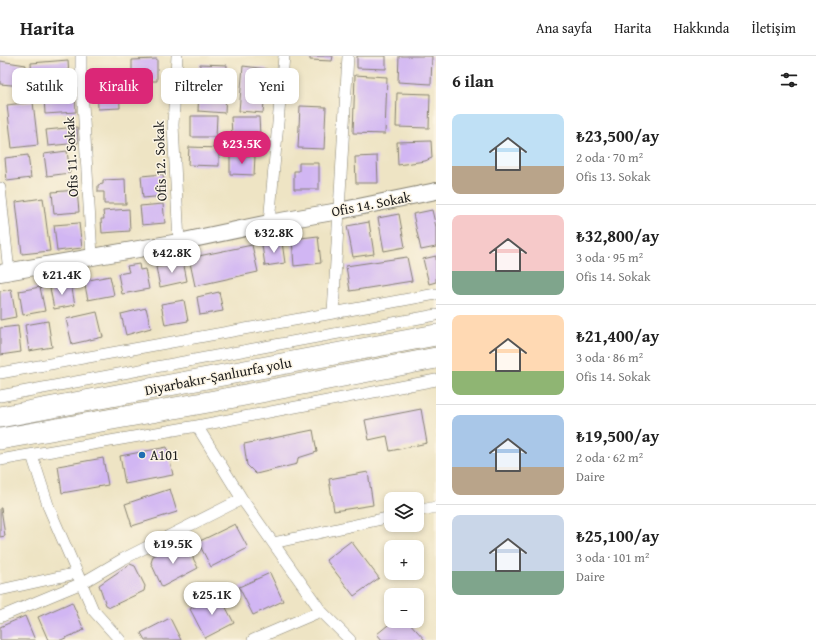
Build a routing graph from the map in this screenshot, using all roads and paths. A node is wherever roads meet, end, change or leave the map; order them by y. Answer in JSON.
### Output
{"nodes":[{"id":1,"x":81,"y":56,"type":"edge"},
{"id":2,"x":177,"y":56,"type":"edge"},
{"id":3,"x":284,"y":56,"type":"edge"},
{"id":4,"x":348,"y":56,"type":"edge"},
{"id":5,"x":0,"y":188,"type":"edge"},
{"id":6,"x":436,"y":191,"type":"edge"},
{"id":7,"x":339,"y":211,"type":"junction"},
{"id":8,"x":268,"y":223,"type":"junction"},
{"id":9,"x":179,"y":242,"type":"junction"},
{"id":10,"x":92,"y":256,"type":"junction"},
{"id":11,"x":4,"y":272,"type":"edge"},
{"id":12,"x":436,"y":294,"type":"edge"},
{"id":13,"x":333,"y":313,"type":"junction"},
{"id":14,"x":436,"y":315,"type":"edge"},
{"id":15,"x":436,"y":334,"type":"edge"},
{"id":16,"x":436,"y":358,"type":"edge"},
{"id":17,"x":0,"y":373,"type":"edge"},
{"id":18,"x":436,"y":381,"type":"edge"},
{"id":19,"x":0,"y":396,"type":"edge"},
{"id":20,"x":0,"y":417,"type":"edge"},
{"id":21,"x":197,"y":426,"type":"junction"},
{"id":22,"x":0,"y":439,"type":"edge"},
{"id":23,"x":32,"y":455,"type":"junction"},
{"id":24,"x":0,"y":460,"type":"edge"},
{"id":25,"x":242,"y":499,"type":"junction"},
{"id":26,"x":436,"y":507,"type":"edge"},
{"id":27,"x":424,"y":510,"type":"edge"},
{"id":28,"x":384,"y":519,"type":"edge"},
{"id":29,"x":273,"y":543,"type":"junction"},
{"id":30,"x":77,"y":573,"type":"junction"},
{"id":31,"x":82,"y":583,"type":"junction"},
{"id":32,"x":0,"y":590,"type":"edge"},
{"id":33,"x":321,"y":611,"type":"junction"},
{"id":34,"x":0,"y":617,"type":"edge"},
{"id":35,"x":120,"y":640,"type":"edge"},
{"id":36,"x":252,"y":640,"type":"edge"},
{"id":37,"x":350,"y":640,"type":"edge"}],
"edges":[{"from":1,"to":10,"type":"street","name":"Ofis 11. Sokak"},
{"from":2,"to":9,"type":"street","name":"Ofis 12. Sokak"},
{"from":3,"to":8,"type":"street"},
{"from":4,"to":7,"type":"street"},
{"from":5,"to":11,"type":"street"},
{"from":6,"to":7,"type":"street","name":"Ofis 14. Sokak"},
{"from":7,"to":8,"type":"street","name":"Ofis 14. Sokak"},
{"from":7,"to":13,"type":"street"},
{"from":8,"to":9,"type":"street","name":"Ofis 14. Sokak"},
{"from":9,"to":10,"type":"street","name":"Ofis 14. Sokak"},
{"from":10,"to":11,"type":"street","name":"Ofis 14. Sokak"},
{"from":12,"to":13,"type":"street"},
{"from":13,"to":17,"type":"street"},
{"from":14,"to":19,"type":"street"},
{"from":15,"to":20,"type":"highway","name":"Diyarbakır-Şanlıurfa yolu"},
{"from":16,"to":22,"type":"highway","name":"Diyarbakır-Şanlıurfa yolu"},
{"from":18,"to":21,"type":"street"},
{"from":21,"to":23,"type":"street"},
{"from":21,"to":25,"type":"street"},
{"from":23,"to":24,"type":"street"},
{"from":23,"to":30,"type":"street"},
{"from":25,"to":29,"type":"street"},
{"from":25,"to":31,"type":"street"},
{"from":26,"to":27,"type":"street"},
{"from":28,"to":29,"type":"street"},
{"from":29,"to":33,"type":"street"},
{"from":30,"to":31,"type":"street"},
{"from":30,"to":32,"type":"street"},
{"from":31,"to":34,"type":"street"},
{"from":31,"to":35,"type":"street"},
{"from":33,"to":36,"type":"street"},
{"from":33,"to":37,"type":"street"}]}
